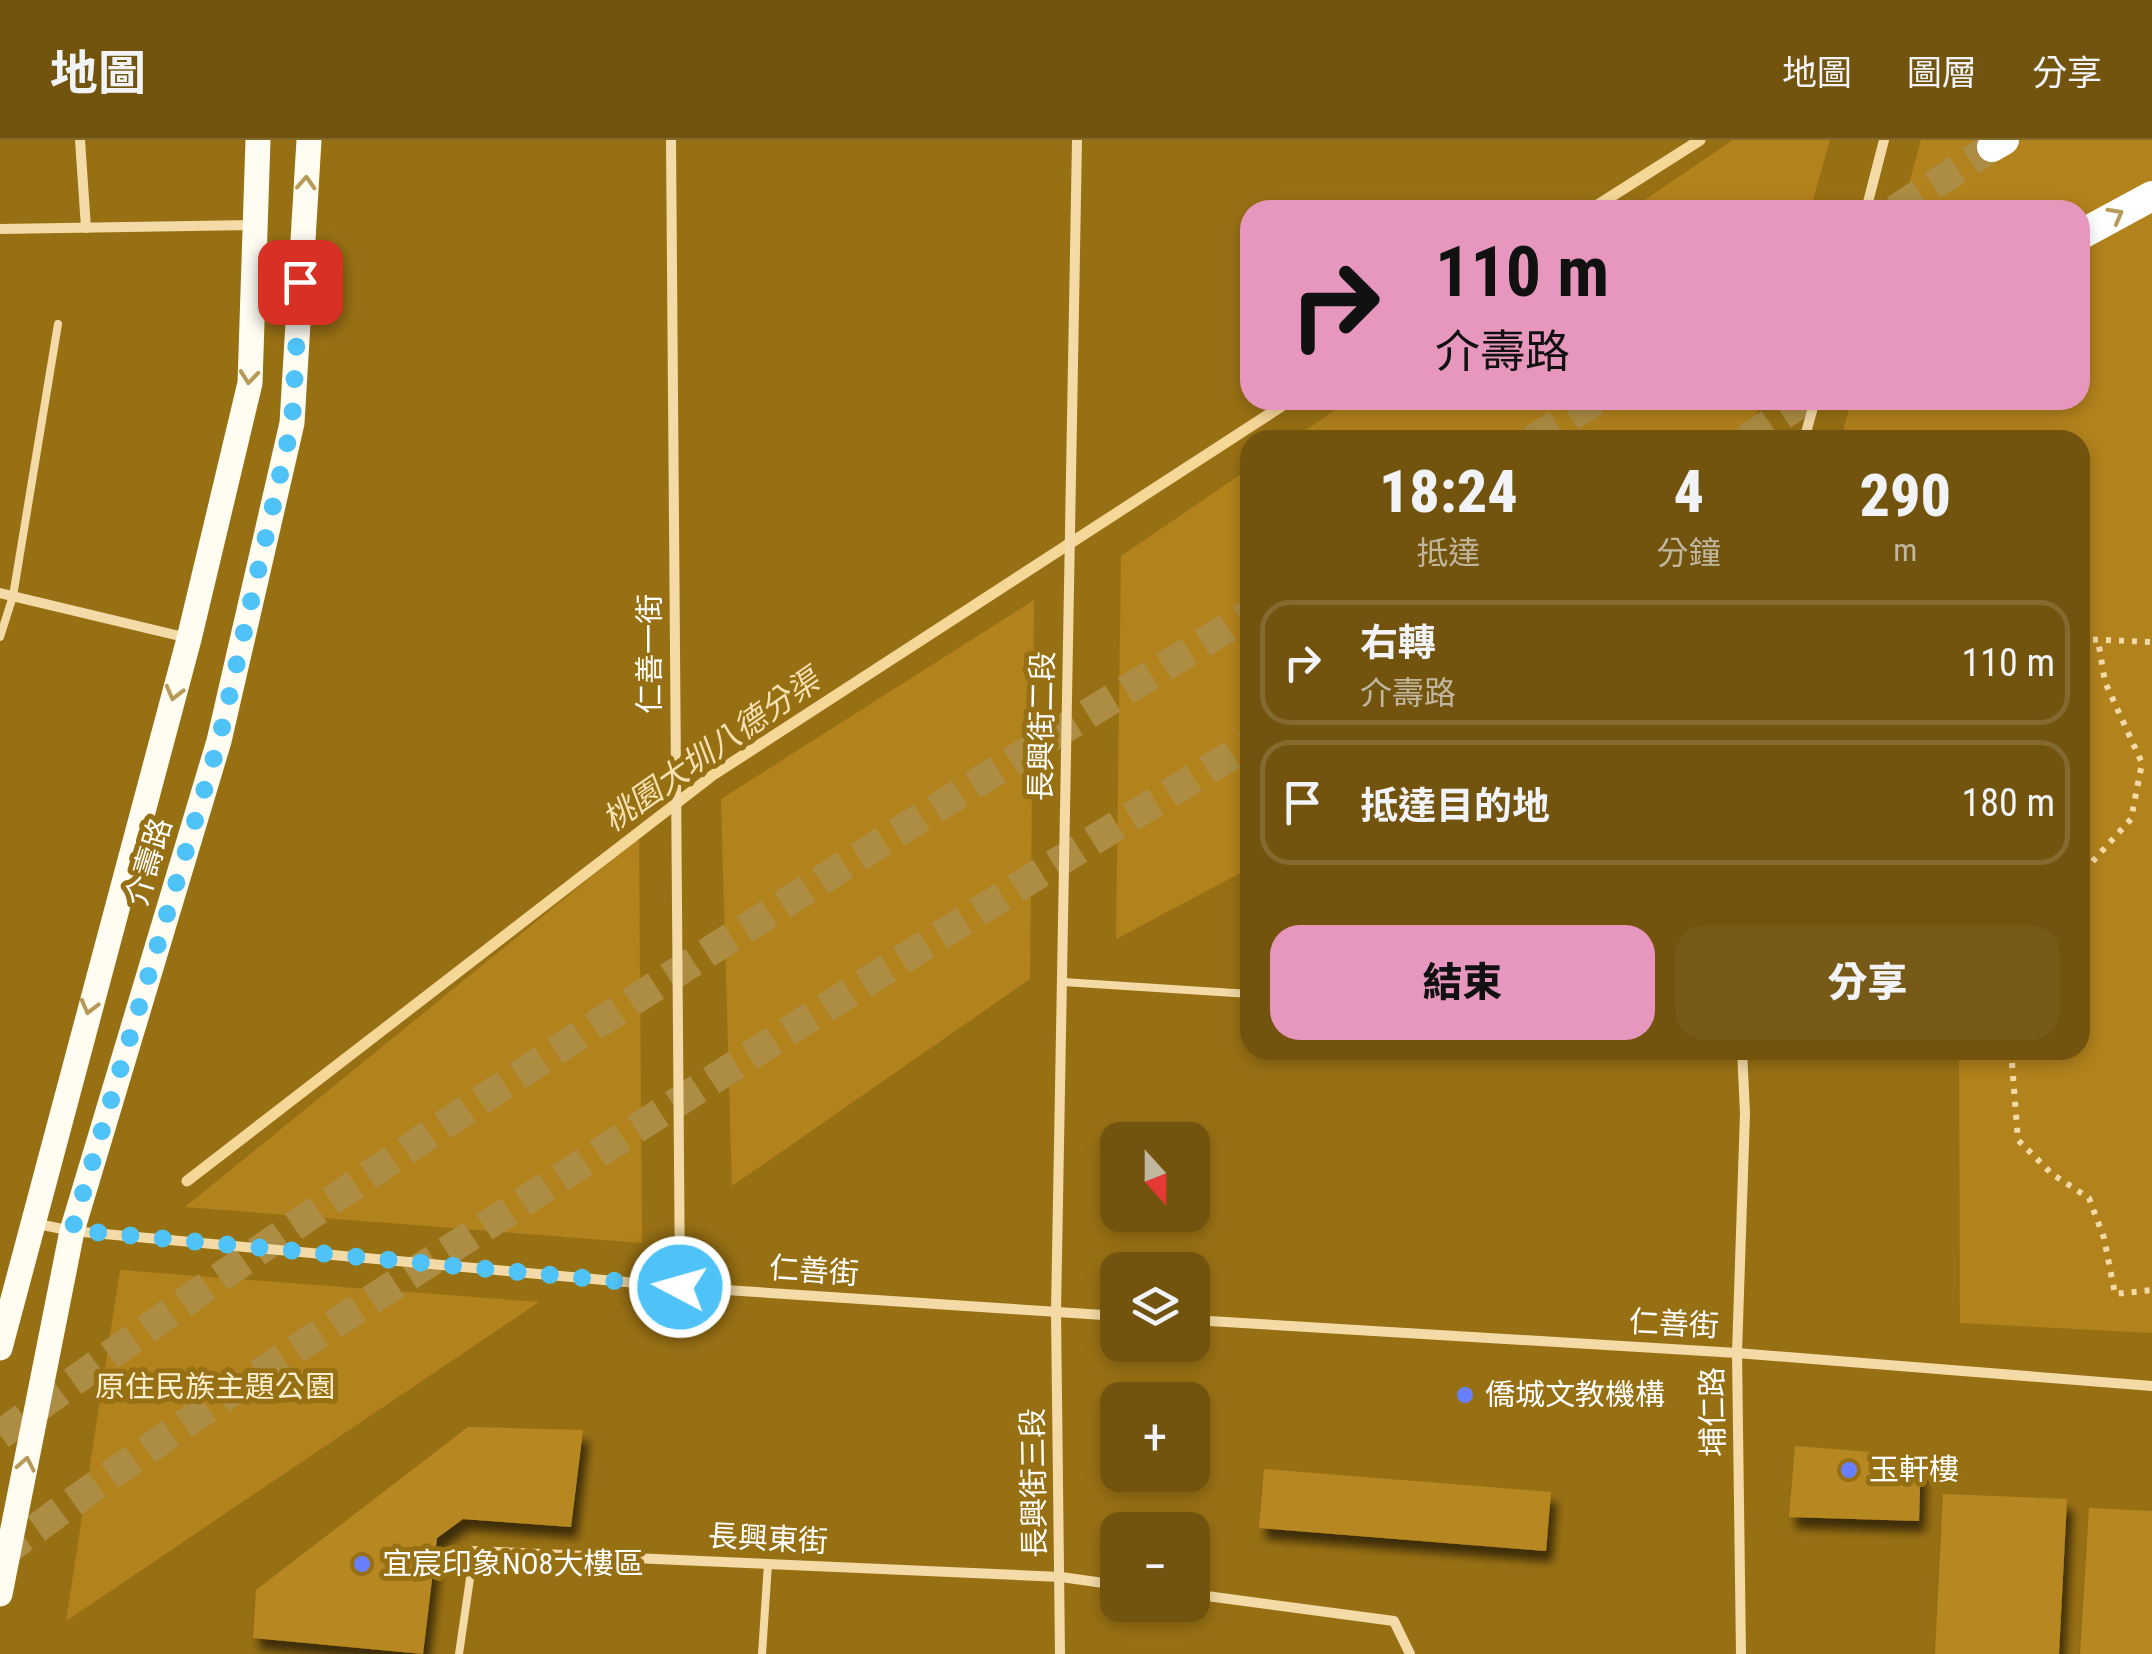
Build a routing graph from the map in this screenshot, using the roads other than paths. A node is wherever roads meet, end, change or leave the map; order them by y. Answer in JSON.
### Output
{"nodes":[{"id":1,"x":80,"y":140,"type":"edge"},
{"id":2,"x":258,"y":140,"type":"edge"},
{"id":3,"x":309,"y":140,"type":"edge"},
{"id":4,"x":671,"y":140,"type":"edge"},
{"id":5,"x":1077,"y":140,"type":"edge"},
{"id":6,"x":1884,"y":140,"type":"edge"},
{"id":7,"x":2152,"y":196,"type":"edge"},
{"id":8,"x":1869,"y":200,"type":"edge"},
{"id":9,"x":256,"y":225,"type":"junction"},
{"id":10,"x":86,"y":228,"type":"junction"},
{"id":11,"x":0,"y":229,"type":"edge"},
{"id":12,"x":2090,"y":230,"type":"edge"},
{"id":13,"x":58,"y":324,"type":"dead end"},
{"id":14,"x":0,"y":592,"type":"edge"},
{"id":15,"x":14,"y":596,"type":"junction"},
{"id":16,"x":0,"y":638,"type":"edge"},
{"id":17,"x":190,"y":638,"type":"junction"},
{"id":18,"x":1063,"y":982,"type":"junction"},
{"id":19,"x":1240,"y":993,"type":"edge"},
{"id":20,"x":1742,"y":1060,"type":"edge"},
{"id":21,"x":30,"y":1222,"type":"junction"},
{"id":22,"x":72,"y":1230,"type":"junction"},
{"id":23,"x":680,"y":1287,"type":"junction"},
{"id":24,"x":1056,"y":1312,"type":"junction"},
{"id":25,"x":1100,"y":1315,"type":"edge"},
{"id":26,"x":1210,"y":1321,"type":"edge"},
{"id":27,"x":0,"y":1348,"type":"edge"},
{"id":28,"x":1737,"y":1353,"type":"junction"},
{"id":29,"x":2152,"y":1386,"type":"edge"},
{"id":30,"x":474,"y":1551,"type":"joint"},
{"id":31,"x":768,"y":1564,"type":"junction"},
{"id":32,"x":1061,"y":1577,"type":"junction"},
{"id":33,"x":1100,"y":1582,"type":"edge"},
{"id":34,"x":0,"y":1594,"type":"edge"},
{"id":35,"x":1210,"y":1596,"type":"edge"},
{"id":36,"x":459,"y":1654,"type":"edge"},
{"id":37,"x":762,"y":1654,"type":"edge"},
{"id":38,"x":1060,"y":1654,"type":"edge"},
{"id":39,"x":1410,"y":1654,"type":"edge"},
{"id":40,"x":1741,"y":1654,"type":"edge"}],
"edges":[{"from":1,"to":10,"type":"street"},
{"from":2,"to":9,"type":"main road","name":"介壽路"},
{"from":22,"to":3,"type":"main road","name":"介壽路","one_way":true},
{"from":4,"to":23,"type":"street","name":"仁善一街"},
{"from":5,"to":18,"type":"street","name":"長興街二段"},
{"from":6,"to":8,"type":"street"},
{"from":12,"to":7,"type":"highway","one_way":true},
{"from":9,"to":10,"type":"street"},
{"from":9,"to":17,"type":"main road","name":"介壽路","one_way":true},
{"from":10,"to":11,"type":"street"},
{"from":13,"to":15,"type":"lane"},
{"from":14,"to":15,"type":"street"},
{"from":15,"to":16,"type":"lane"},
{"from":15,"to":17,"type":"street"},
{"from":17,"to":21,"type":"main road","name":"介壽路","one_way":true},
{"from":18,"to":19,"type":"lane"},
{"from":18,"to":24,"type":"street","name":"長興街二段"},
{"from":20,"to":28,"type":"street","name":"埔仁路"},
{"from":21,"to":22,"type":"street","name":"仁善街"},
{"from":21,"to":27,"type":"main road","name":"介壽路"},
{"from":22,"to":23,"type":"street","name":"仁善街"},
{"from":34,"to":22,"type":"main road","name":"介壽路","one_way":true},
{"from":23,"to":24,"type":"street","name":"仁善街"},
{"from":24,"to":25,"type":"street","name":"仁善街"},
{"from":24,"to":32,"type":"street","name":"長興街三段"},
{"from":26,"to":28,"type":"street","name":"仁善街"},
{"from":28,"to":29,"type":"street","name":"仁善街"},
{"from":28,"to":40,"type":"street","name":"埔仁路"},
{"from":30,"to":31,"type":"street","name":"長興東街"},
{"from":30,"to":36,"type":"lane"},
{"from":31,"to":32,"type":"street","name":"長興東街"},
{"from":31,"to":37,"type":"lane"},
{"from":32,"to":33,"type":"street","name":"長興東街"},
{"from":32,"to":38,"type":"street","name":"長興街三段"},
{"from":35,"to":39,"type":"street"}]}
